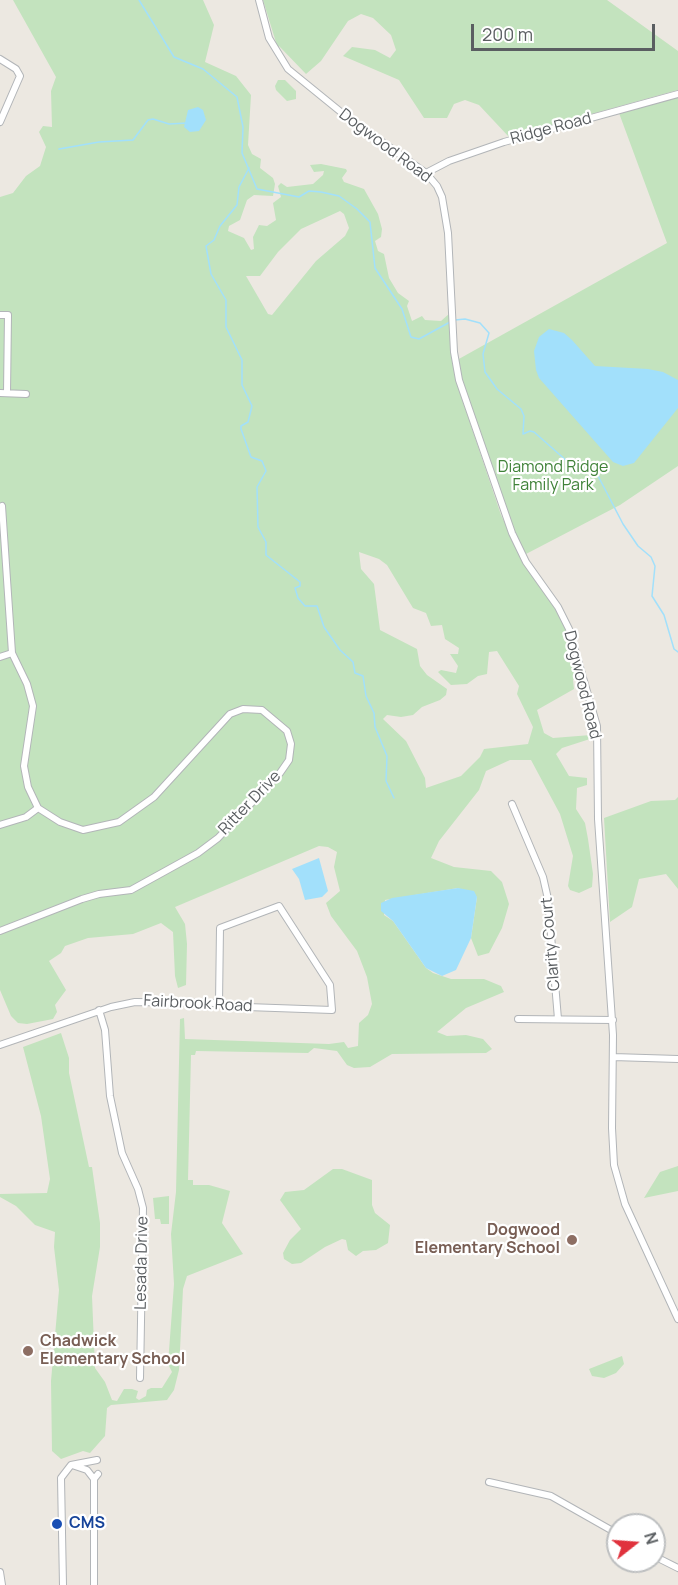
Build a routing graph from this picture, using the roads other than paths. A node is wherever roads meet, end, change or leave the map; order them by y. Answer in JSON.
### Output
{"nodes":[{"id":1,"x":259,"y":0,"type":"edge"},
{"id":2,"x":0,"y":58,"type":"edge"},
{"id":3,"x":678,"y":94,"type":"edge"},
{"id":4,"x":0,"y":122,"type":"edge"},
{"id":5,"x":426,"y":173,"type":"junction"},
{"id":6,"x":0,"y":315,"type":"edge"},
{"id":7,"x":3,"y":393,"type":"edge"},
{"id":8,"x":27,"y":394,"type":"dead end"},
{"id":9,"x":0,"y":507,"type":"edge"},
{"id":10,"x":2,"y":543,"type":"edge"},
{"id":11,"x":4,"y":580,"type":"edge"},
{"id":12,"x":12,"y":653,"type":"junction"},
{"id":13,"x":0,"y":657,"type":"edge"},
{"id":14,"x":512,"y":804,"type":"dead end"},
{"id":15,"x":38,"y":808,"type":"junction"},
{"id":16,"x":0,"y":825,"type":"edge"},
{"id":17,"x":0,"y":931,"type":"edge"},
{"id":18,"x":219,"y":1002,"type":"junction"},
{"id":19,"x":99,"y":1011,"type":"junction"},
{"id":20,"x":518,"y":1019,"type":"dead end"},
{"id":21,"x":558,"y":1019,"type":"junction"},
{"id":22,"x":613,"y":1020,"type":"junction"},
{"id":23,"x":0,"y":1045,"type":"edge"},
{"id":24,"x":614,"y":1058,"type":"junction"},
{"id":25,"x":678,"y":1059,"type":"edge"},
{"id":26,"x":678,"y":1319,"type":"edge"},
{"id":27,"x":140,"y":1378,"type":"dead end"},
{"id":28,"x":98,"y":1460,"type":"dead end"},
{"id":29,"x":71,"y":1465,"type":"junction"},
{"id":30,"x":489,"y":1482,"type":"dead end"},
{"id":31,"x":606,"y":1527,"type":"edge"},
{"id":32,"x":0,"y":1572,"type":"edge"},
{"id":33,"x":2,"y":1585,"type":"edge"},
{"id":34,"x":63,"y":1585,"type":"edge"},
{"id":35,"x":94,"y":1585,"type":"edge"}],
"edges":[{"from":1,"to":5,"type":"street","name":"Dogwood Road"},
{"from":2,"to":4,"type":"street"},
{"from":3,"to":5,"type":"street","name":"Ridge Road"},
{"from":5,"to":22,"type":"street","name":"Dogwood Road"},
{"from":6,"to":7,"type":"street"},
{"from":7,"to":8,"type":"street"},
{"from":9,"to":10,"type":"street"},
{"from":10,"to":11,"type":"street"},
{"from":11,"to":12,"type":"street"},
{"from":12,"to":13,"type":"street"},
{"from":12,"to":15,"type":"street"},
{"from":14,"to":21,"type":"street","name":"Clarity Court"},
{"from":15,"to":16,"type":"street"},
{"from":15,"to":17,"type":"street","name":"Ritter Drive"},
{"from":18,"to":18,"type":"street","name":"Fairbrook Road"},
{"from":18,"to":19,"type":"street","name":"Fairbrook Road"},
{"from":19,"to":23,"type":"street","name":"Fairbrook Road"},
{"from":19,"to":27,"type":"street","name":"Lesada Drive"},
{"from":20,"to":21,"type":"street"},
{"from":21,"to":22,"type":"street"},
{"from":22,"to":24,"type":"street","name":"Dogwood Road"},
{"from":24,"to":25,"type":"street"},
{"from":24,"to":26,"type":"street","name":"Dogwood Road"},
{"from":28,"to":29,"type":"street"},
{"from":29,"to":34,"type":"street"},
{"from":29,"to":35,"type":"street"},
{"from":30,"to":31,"type":"street"},
{"from":32,"to":33,"type":"street"}]}
